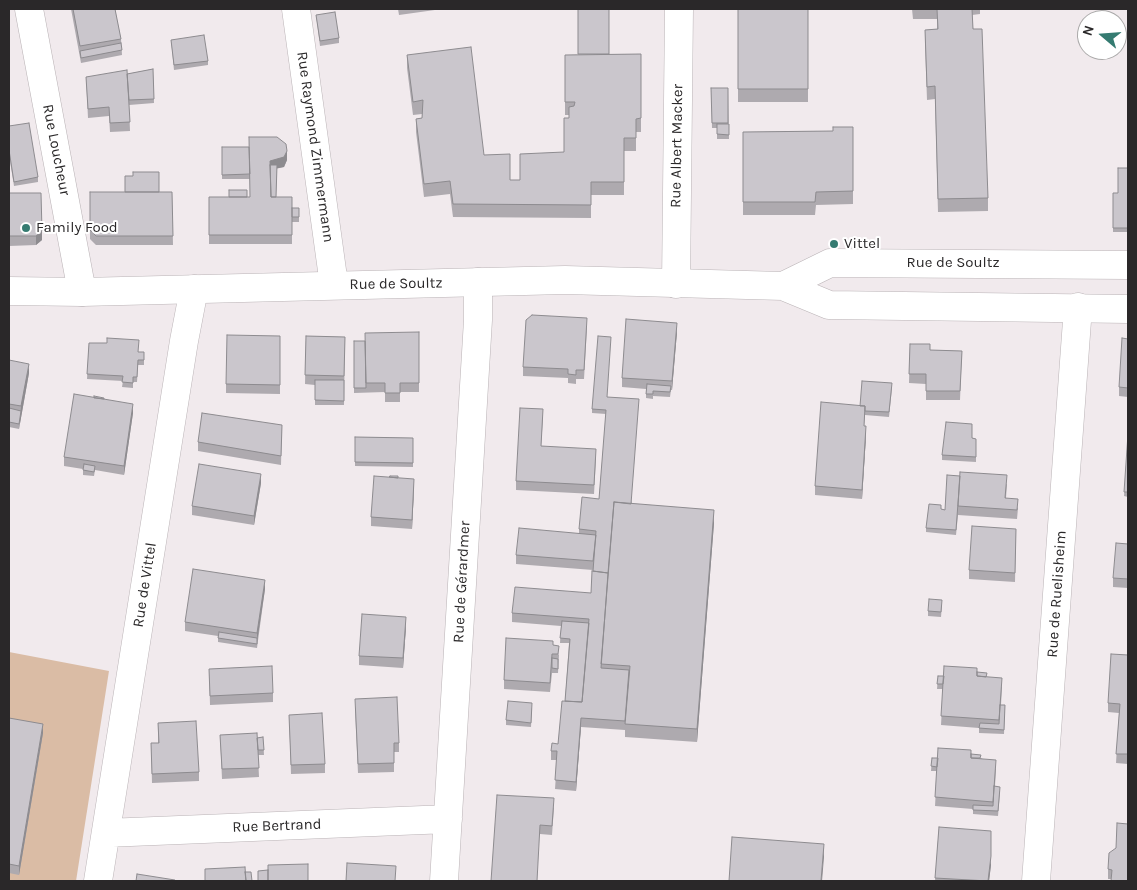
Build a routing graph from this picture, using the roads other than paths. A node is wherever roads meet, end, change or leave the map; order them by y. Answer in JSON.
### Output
{"nodes":[{"id":1,"x":29,"y":9,"type":"edge"},
{"id":2,"x":296,"y":9,"type":"edge"},
{"id":3,"x":679,"y":9,"type":"edge"},
{"id":4,"x":1128,"y":266,"type":"edge"},
{"id":5,"x":478,"y":282,"type":"junction"},
{"id":6,"x":676,"y":284,"type":"junction"},
{"id":7,"x":334,"y":285,"type":"junction"},
{"id":8,"x":783,"y":286,"type":"junction"},
{"id":9,"x":194,"y":289,"type":"junction"},
{"id":10,"x":9,"y":291,"type":"edge"},
{"id":11,"x":82,"y":292,"type":"junction"},
{"id":12,"x":1078,"y":307,"type":"junction"},
{"id":13,"x":1128,"y":309,"type":"edge"},
{"id":14,"x":448,"y":819,"type":"junction"},
{"id":15,"x":106,"y":833,"type":"junction"},
{"id":16,"x":98,"y":881,"type":"edge"},
{"id":17,"x":444,"y":881,"type":"edge"},
{"id":18,"x":1036,"y":881,"type":"edge"}],
"edges":[{"from":1,"to":11,"type":"street","name":"Rue Loucheur"},
{"from":2,"to":7,"type":"street","name":"Rue Raymond Zimmermann"},
{"from":3,"to":6,"type":"street","name":"Rue Albert Macker"},
{"from":4,"to":8,"type":"street","name":"Rue de Soultz"},
{"from":5,"to":6,"type":"street","name":"Rue de Soultz"},
{"from":5,"to":7,"type":"street","name":"Rue de Soultz"},
{"from":5,"to":14,"type":"street","name":"Rue de Gérardmer"},
{"from":6,"to":8,"type":"street","name":"Rue de Soultz"},
{"from":7,"to":9,"type":"street","name":"Rue de Soultz"},
{"from":8,"to":12,"type":"street","name":"Rue de Soultz"},
{"from":9,"to":11,"type":"street","name":"Rue de Soultz"},
{"from":9,"to":15,"type":"street","name":"Rue de Vittel"},
{"from":10,"to":11,"type":"street","name":"Rue de Soultz"},
{"from":12,"to":13,"type":"street","name":"Rue de Soultz"},
{"from":12,"to":18,"type":"street","name":"Rue de Ruelisheim"},
{"from":14,"to":15,"type":"street","name":"Rue Bertrand"},
{"from":14,"to":17,"type":"street","name":"Rue de Gérardmer"},
{"from":15,"to":16,"type":"street","name":"Rue de Vittel"}]}
